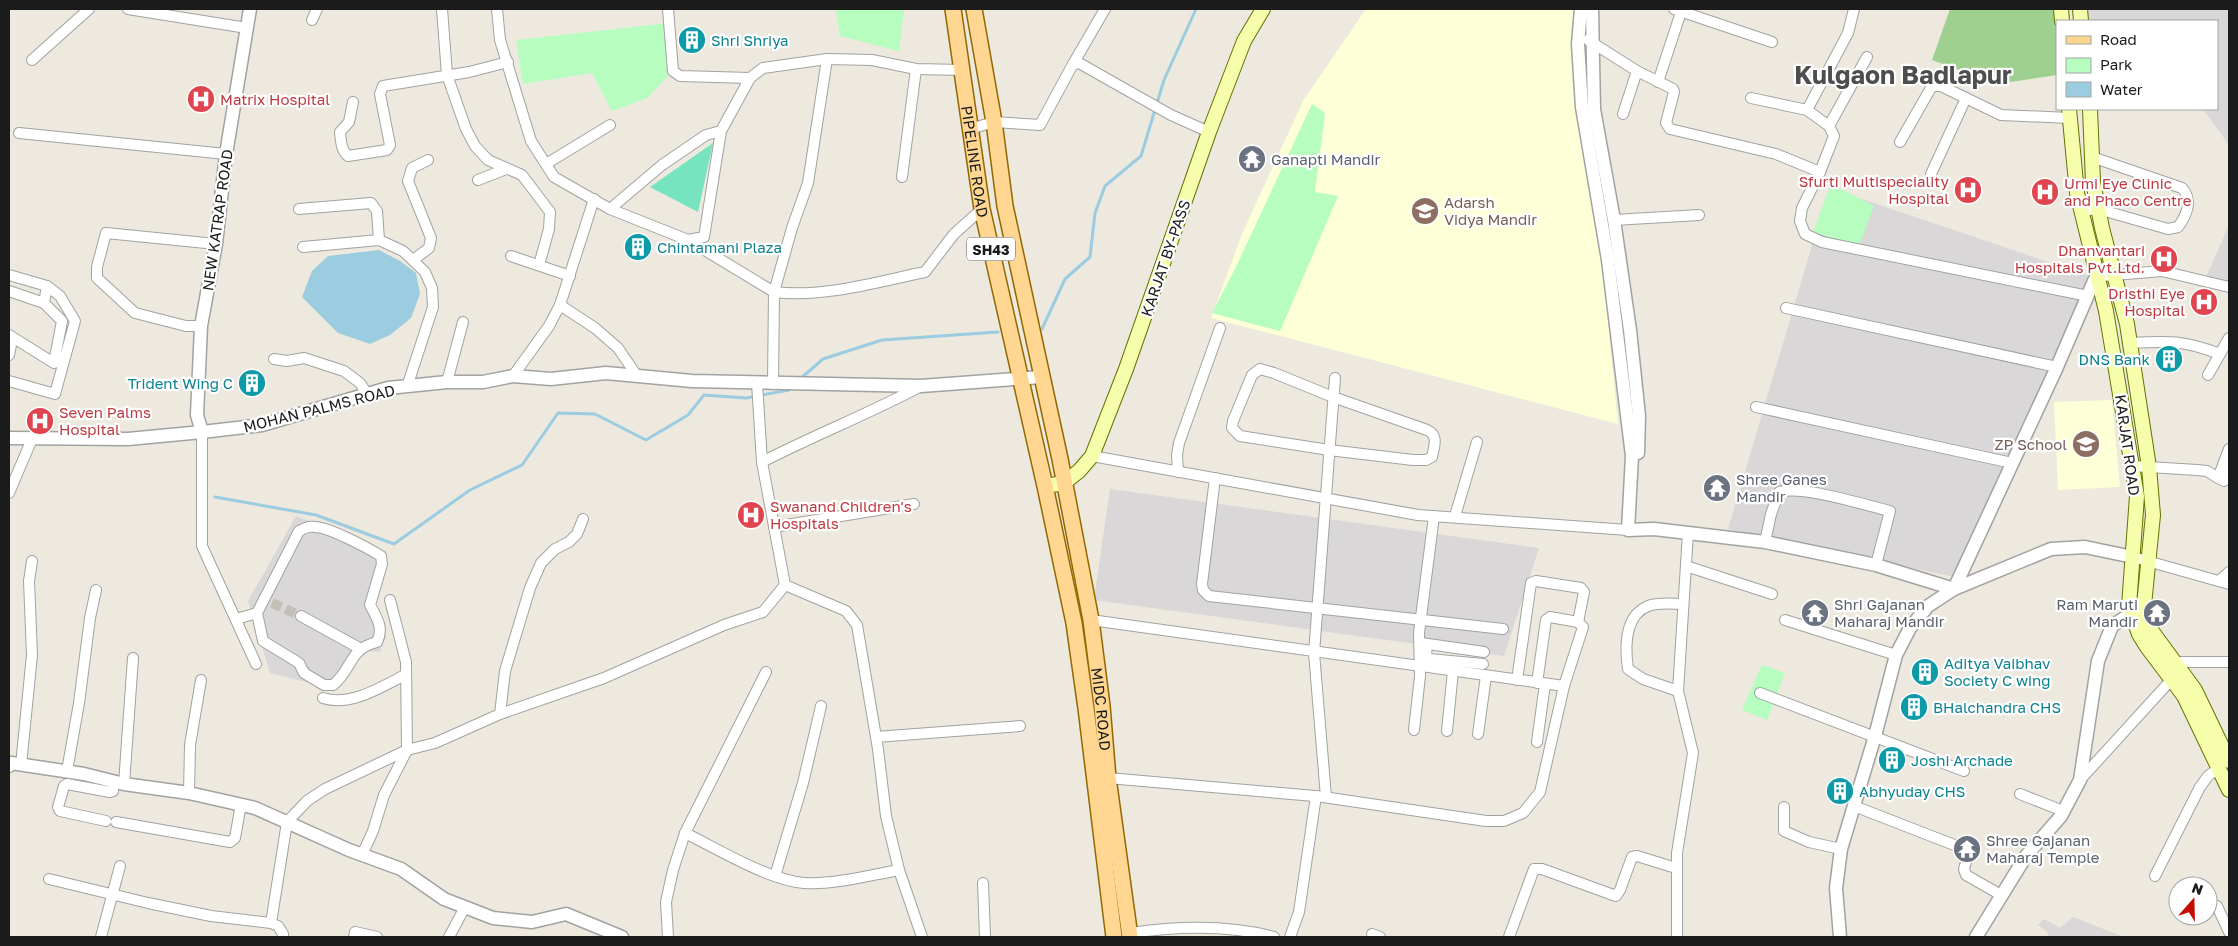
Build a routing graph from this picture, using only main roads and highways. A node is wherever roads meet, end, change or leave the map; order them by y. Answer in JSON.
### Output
{"nodes":[{"id":1,"x":954,"y":9,"type":"edge"},
{"id":2,"x":974,"y":9,"type":"edge"},
{"id":3,"x":1263,"y":9,"type":"edge"},
{"id":4,"x":2090,"y":110,"type":"edge"},
{"id":5,"x":2070,"y":113,"type":"edge"},
{"id":6,"x":1064,"y":483,"type":"junction"},
{"id":7,"x":1045,"y":486,"type":"junction"},
{"id":8,"x":2224,"y":765,"type":"edge"},
{"id":9,"x":2229,"y":790,"type":"edge"},
{"id":10,"x":1130,"y":935,"type":"edge"},
{"id":11,"x":1114,"y":937,"type":"edge"}],
"edges":[{"from":1,"to":7,"type":"main road","name":"PIPELINE ROAD","number":"SH43"},
{"from":2,"to":6,"type":"main road","name":"PIPELINE ROAD","number":"SH43"},
{"from":3,"to":6,"type":"main road","name":"KARJAT BY-PASS"},
{"from":4,"to":8,"type":"main road","name":"KARJAT ROAD"},
{"from":5,"to":8,"type":"main road","name":"KARJAT ROAD"},
{"from":6,"to":7,"type":"main road"},
{"from":6,"to":10,"type":"main road","name":"MIDC ROAD"},
{"from":7,"to":11,"type":"main road","name":"MIDC ROAD"},
{"from":8,"to":9,"type":"main road","name":"KARJAT ROAD"}]}
